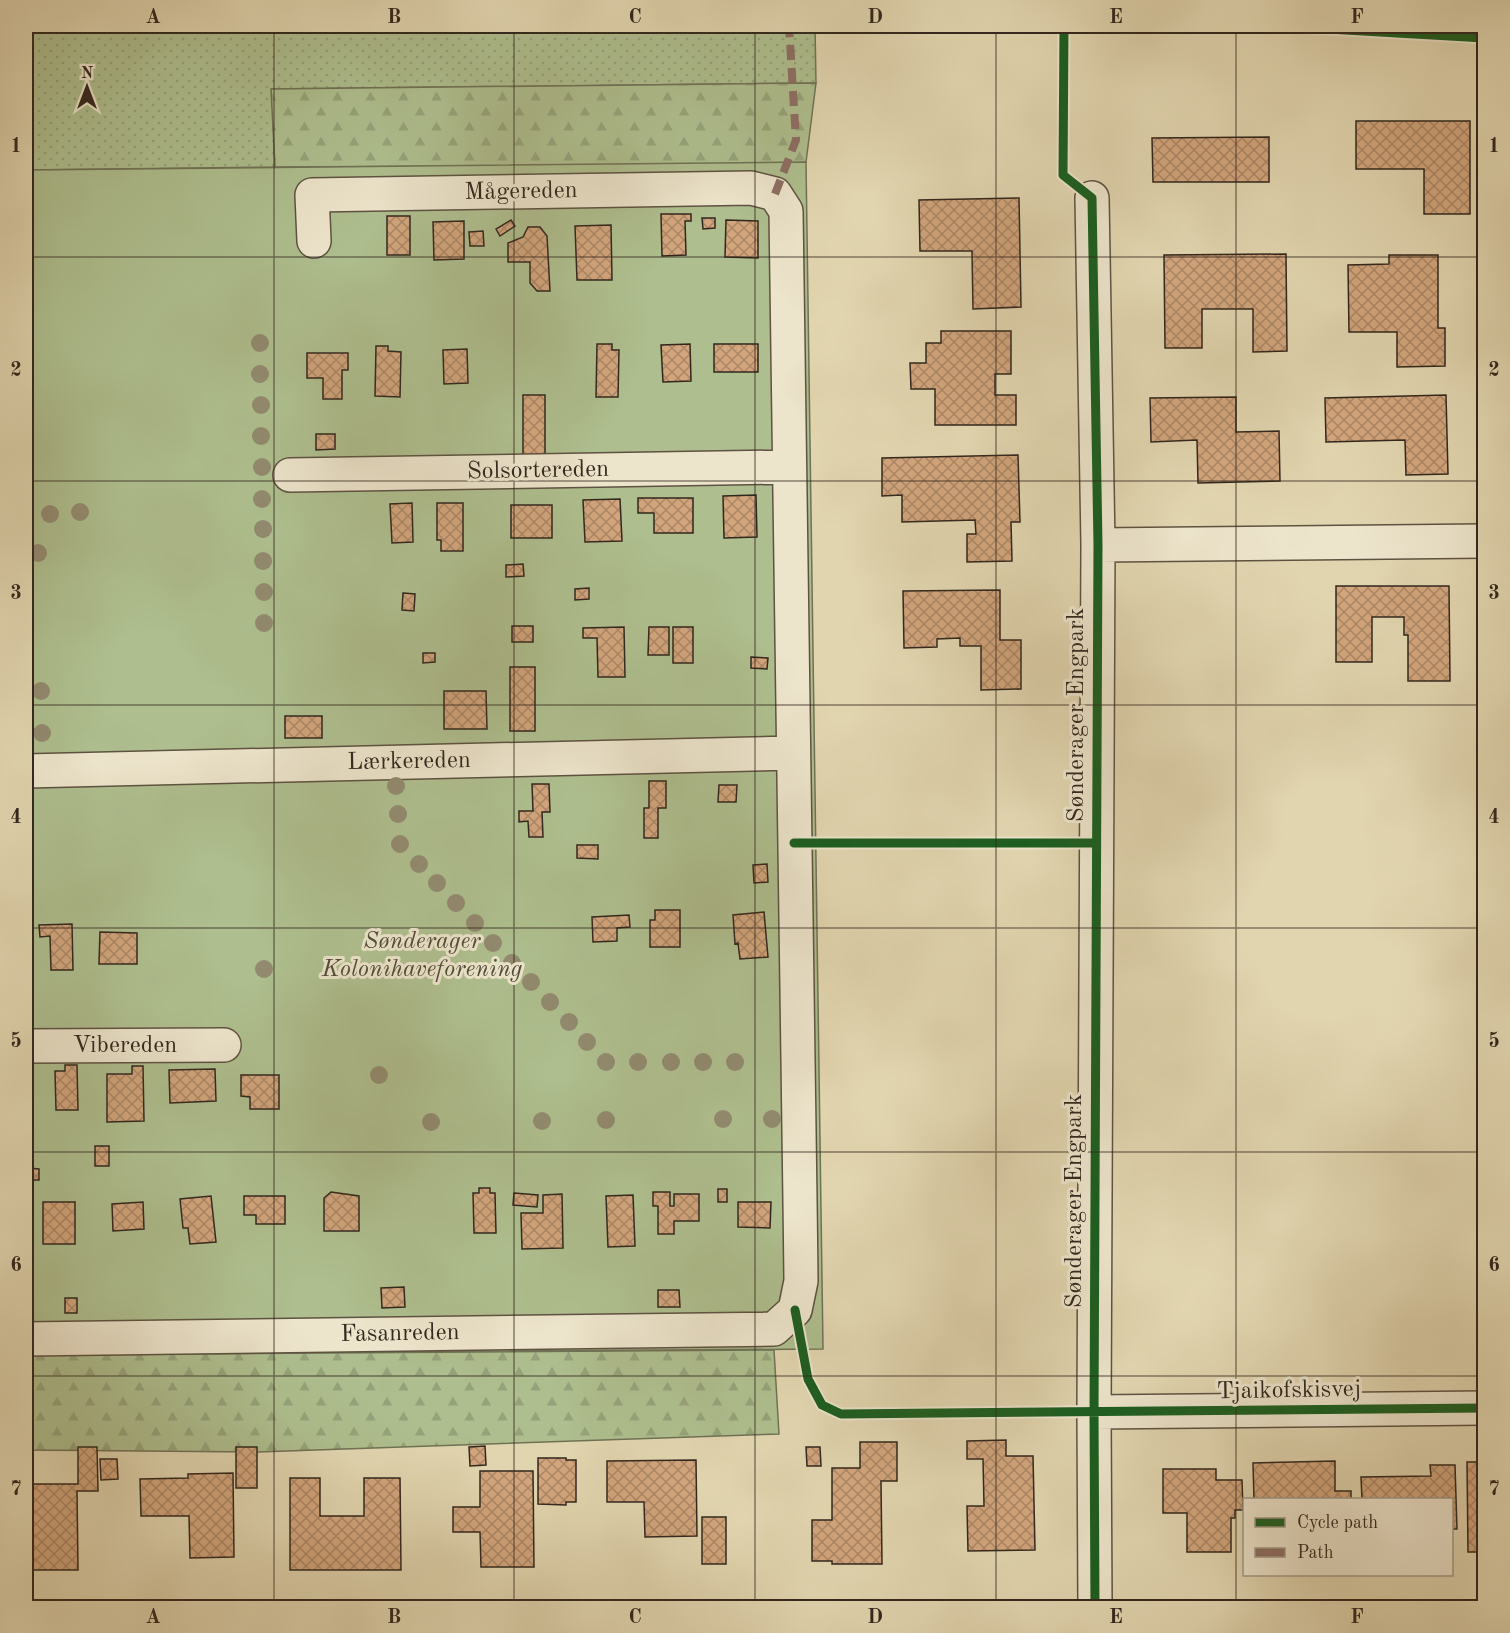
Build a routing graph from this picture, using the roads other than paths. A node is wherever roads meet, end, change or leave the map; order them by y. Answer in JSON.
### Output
{"nodes":[{"id":1,"x":1092,"y":198,"type":"dead end"},
{"id":2,"x":314,"y":241,"type":"dead end"},
{"id":3,"x":787,"y":467,"type":"junction"},
{"id":4,"x":290,"y":475,"type":"dead end"},
{"id":5,"x":1485,"y":541,"type":"edge"},
{"id":6,"x":1098,"y":545,"type":"junction"},
{"id":7,"x":792,"y":753,"type":"junction"},
{"id":8,"x":26,"y":771,"type":"edge"},
{"id":9,"x":224,"y":1045,"type":"dead end"},
{"id":10,"x":26,"y":1046,"type":"edge"},
{"id":11,"x":26,"y":1339,"type":"edge"},
{"id":12,"x":1485,"y":1408,"type":"edge"},
{"id":13,"x":1094,"y":1412,"type":"junction"},
{"id":14,"x":1095,"y":1608,"type":"edge"}],
"edges":[{"from":1,"to":6,"type":"street","name":"Sønderager Engpark"},
{"from":2,"to":3,"type":"street","name":"Mågereden"},
{"from":3,"to":4,"type":"street","name":"Solsortereden"},
{"from":3,"to":7,"type":"street"},
{"from":5,"to":6,"type":"street"},
{"from":6,"to":13,"type":"street","name":"Sønderager Engpark"},
{"from":7,"to":8,"type":"street","name":"Lærkereden"},
{"from":7,"to":11,"type":"street","name":"Fasanreden"},
{"from":9,"to":10,"type":"street","name":"Vibereden"},
{"from":12,"to":13,"type":"street","name":"Tjaikofskisvej"},
{"from":13,"to":14,"type":"street","name":"Sønderager Engpark"}]}
